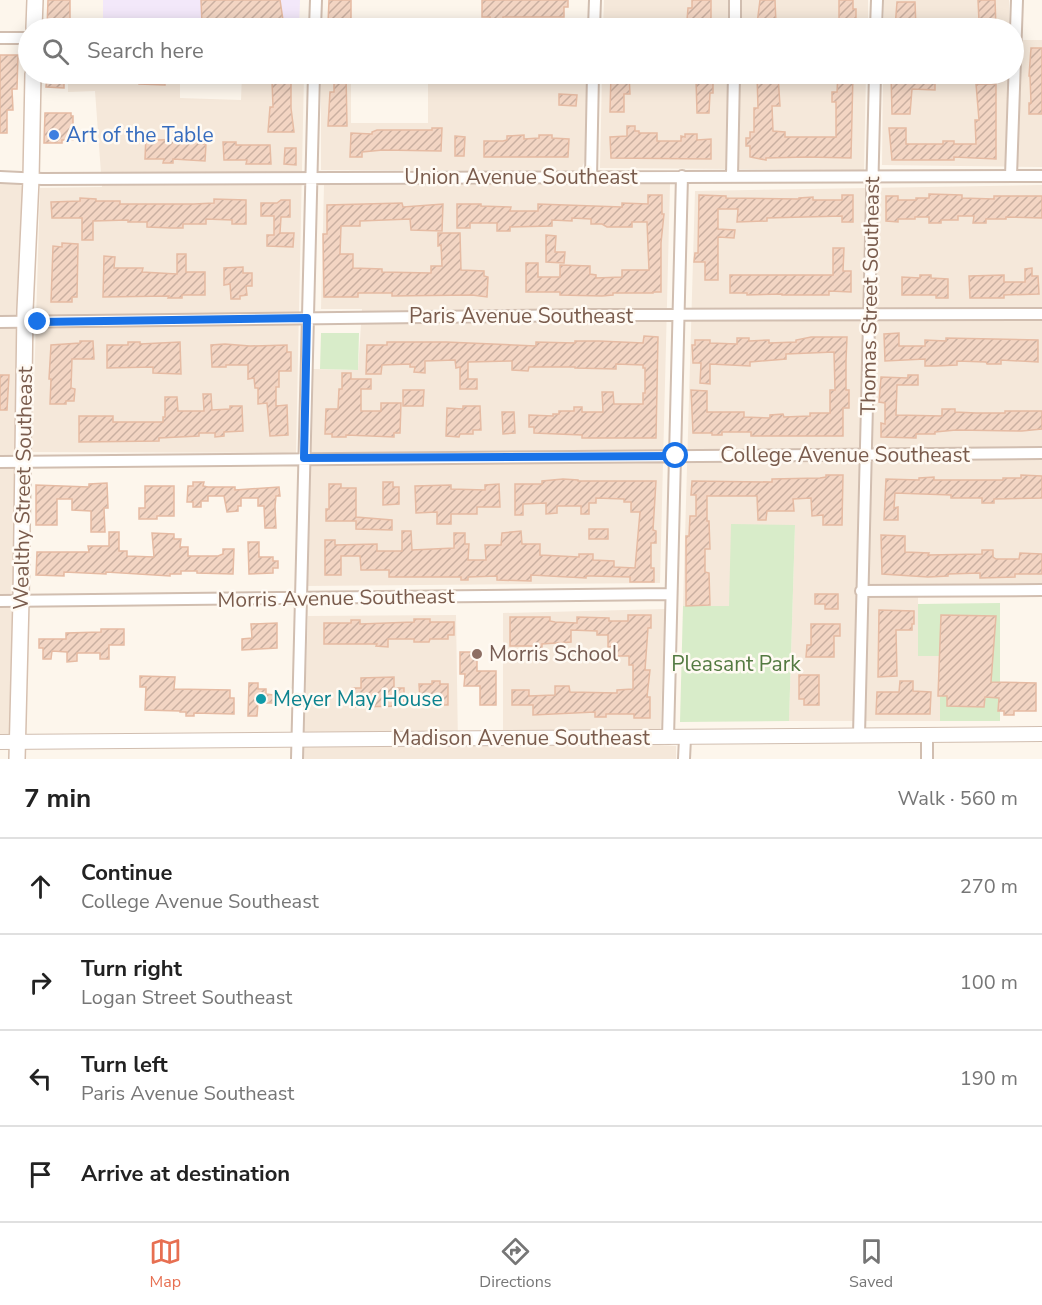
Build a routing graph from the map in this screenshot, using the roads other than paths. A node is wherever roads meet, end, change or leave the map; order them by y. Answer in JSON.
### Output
{"nodes":[{"id":1,"x":35,"y":0,"type":"edge"},
{"id":2,"x":316,"y":0,"type":"edge"},
{"id":3,"x":595,"y":0,"type":"edge"},
{"id":4,"x":735,"y":0,"type":"edge"},
{"id":5,"x":877,"y":0,"type":"edge"},
{"id":6,"x":1017,"y":0,"type":"edge"},
{"id":7,"x":34,"y":18,"type":"edge"},
{"id":8,"x":315,"y":18,"type":"edge"},
{"id":9,"x":594,"y":18,"type":"edge"},
{"id":10,"x":735,"y":18,"type":"edge"},
{"id":11,"x":876,"y":18,"type":"edge"},
{"id":12,"x":1016,"y":18,"type":"edge"},
{"id":13,"x":0,"y":38,"type":"edge"},
{"id":14,"x":18,"y":38,"type":"edge"},
{"id":15,"x":33,"y":84,"type":"edge"},
{"id":16,"x":314,"y":84,"type":"edge"},
{"id":17,"x":593,"y":84,"type":"edge"},
{"id":18,"x":734,"y":84,"type":"edge"},
{"id":19,"x":875,"y":84,"type":"edge"},
{"id":20,"x":1014,"y":84,"type":"edge"},
{"id":21,"x":682,"y":176,"type":"junction"},
{"id":22,"x":732,"y":176,"type":"junction"},
{"id":23,"x":872,"y":176,"type":"junction"},
{"id":24,"x":1011,"y":176,"type":"junction"},
{"id":25,"x":1042,"y":176,"type":"edge"},
{"id":26,"x":0,"y":177,"type":"edge"},
{"id":27,"x":591,"y":177,"type":"junction"},
{"id":28,"x":312,"y":178,"type":"junction"},
{"id":29,"x":31,"y":179,"type":"junction"},
{"id":30,"x":1042,"y":314,"type":"edge"},
{"id":31,"x":679,"y":315,"type":"junction"},
{"id":32,"x":869,"y":316,"type":"junction"},
{"id":33,"x":307,"y":318,"type":"junction"},
{"id":34,"x":0,"y":322,"type":"edge"},
{"id":35,"x":25,"y":322,"type":"junction"},
{"id":36,"x":1042,"y":453,"type":"edge"},
{"id":37,"x":867,"y":454,"type":"junction"},
{"id":38,"x":676,"y":456,"type":"junction"},
{"id":39,"x":304,"y":458,"type":"junction"},
{"id":40,"x":0,"y":462,"type":"edge"},
{"id":41,"x":24,"y":462,"type":"junction"},
{"id":42,"x":1042,"y":590,"type":"edge"},
{"id":43,"x":861,"y":591,"type":"junction"},
{"id":44,"x":671,"y":594,"type":"junction"},
{"id":45,"x":302,"y":598,"type":"junction"},
{"id":46,"x":21,"y":600,"type":"junction"},
{"id":47,"x":0,"y":601,"type":"edge"},
{"id":48,"x":1042,"y":734,"type":"edge"},
{"id":49,"x":859,"y":735,"type":"junction"},
{"id":50,"x":927,"y":735,"type":"junction"},
{"id":51,"x":668,"y":738,"type":"junction"},
{"id":52,"x":685,"y":738,"type":"junction"},
{"id":53,"x":298,"y":739,"type":"junction"},
{"id":54,"x":0,"y":742,"type":"edge"},
{"id":55,"x":17,"y":742,"type":"junction"},
{"id":56,"x":17,"y":759,"type":"edge"},
{"id":57,"x":297,"y":759,"type":"edge"},
{"id":58,"x":684,"y":759,"type":"edge"},
{"id":59,"x":927,"y":759,"type":"edge"}],
"edges":[{"from":1,"to":7,"type":"main road"},
{"from":2,"to":8,"type":"street"},
{"from":3,"to":9,"type":"street"},
{"from":4,"to":10,"type":"street"},
{"from":5,"to":11,"type":"street"},
{"from":6,"to":12,"type":"street"},
{"from":13,"to":14,"type":"street"},
{"from":15,"to":29,"type":"main road","name":"Wealthy Street Southeast"},
{"from":16,"to":28,"type":"street"},
{"from":17,"to":27,"type":"street"},
{"from":18,"to":22,"type":"street"},
{"from":19,"to":23,"type":"street","name":"Thomas Street Southeast"},
{"from":20,"to":24,"type":"street"},
{"from":21,"to":22,"type":"street","name":"Union Avenue Southeast"},
{"from":21,"to":27,"type":"street","name":"Union Avenue Southeast"},
{"from":21,"to":31,"type":"street"},
{"from":22,"to":23,"type":"street","name":"Union Avenue Southeast"},
{"from":23,"to":24,"type":"street","name":"Union Avenue Southeast"},
{"from":23,"to":32,"type":"street","name":"Thomas Street Southeast"},
{"from":24,"to":25,"type":"street","name":"Union Avenue Southeast"},
{"from":26,"to":29,"type":"street","name":"Union Avenue Southeast"},
{"from":27,"to":28,"type":"street","name":"Union Avenue Southeast"},
{"from":28,"to":29,"type":"street","name":"Union Avenue Southeast"},
{"from":28,"to":33,"type":"street"},
{"from":29,"to":35,"type":"main road","name":"Wealthy Street Southeast"},
{"from":30,"to":32,"type":"street","name":"Paris Avenue Southeast"},
{"from":31,"to":32,"type":"street","name":"Paris Avenue Southeast"},
{"from":31,"to":33,"type":"street","name":"Paris Avenue Southeast"},
{"from":31,"to":38,"type":"street"},
{"from":32,"to":37,"type":"street","name":"Thomas Street Southeast"},
{"from":33,"to":35,"type":"street","name":"Paris Avenue Southeast"},
{"from":33,"to":39,"type":"street"},
{"from":34,"to":35,"type":"street","name":"Paris Avenue Southeast"},
{"from":35,"to":41,"type":"main road","name":"Wealthy Street Southeast"},
{"from":36,"to":37,"type":"street","name":"College Avenue Southeast"},
{"from":37,"to":38,"type":"street","name":"College Avenue Southeast"},
{"from":37,"to":43,"type":"street","name":"Thomas Street Southeast"},
{"from":38,"to":39,"type":"street","name":"College Avenue Southeast"},
{"from":38,"to":44,"type":"street"},
{"from":39,"to":41,"type":"street","name":"College Avenue Southeast"},
{"from":39,"to":45,"type":"street"},
{"from":40,"to":41,"type":"street","name":"College Avenue Southeast"},
{"from":41,"to":46,"type":"main road","name":"Wealthy Street Southeast"},
{"from":42,"to":43,"type":"street"},
{"from":43,"to":49,"type":"street","name":"Thomas Street Southeast"},
{"from":44,"to":45,"type":"street","name":"Morris Avenue Southeast"},
{"from":44,"to":51,"type":"street"},
{"from":45,"to":46,"type":"street","name":"Morris Avenue Southeast"},
{"from":45,"to":53,"type":"street"},
{"from":46,"to":47,"type":"street","name":"Morris Avenue Southeast"},
{"from":46,"to":55,"type":"main road","name":"Wealthy Street Southeast"},
{"from":48,"to":50,"type":"street","name":"Madison Avenue Southeast"},
{"from":49,"to":50,"type":"street","name":"Madison Avenue Southeast"},
{"from":49,"to":52,"type":"street","name":"Madison Avenue Southeast"},
{"from":50,"to":59,"type":"street"},
{"from":51,"to":52,"type":"street","name":"Madison Avenue Southeast"},
{"from":51,"to":53,"type":"street","name":"Madison Avenue Southeast"},
{"from":52,"to":58,"type":"street"},
{"from":53,"to":55,"type":"street","name":"Madison Avenue Southeast"},
{"from":53,"to":57,"type":"street"},
{"from":54,"to":55,"type":"street","name":"Madison Avenue Southeast"},
{"from":55,"to":56,"type":"main road","name":"Wealthy Street Southeast"}]}
